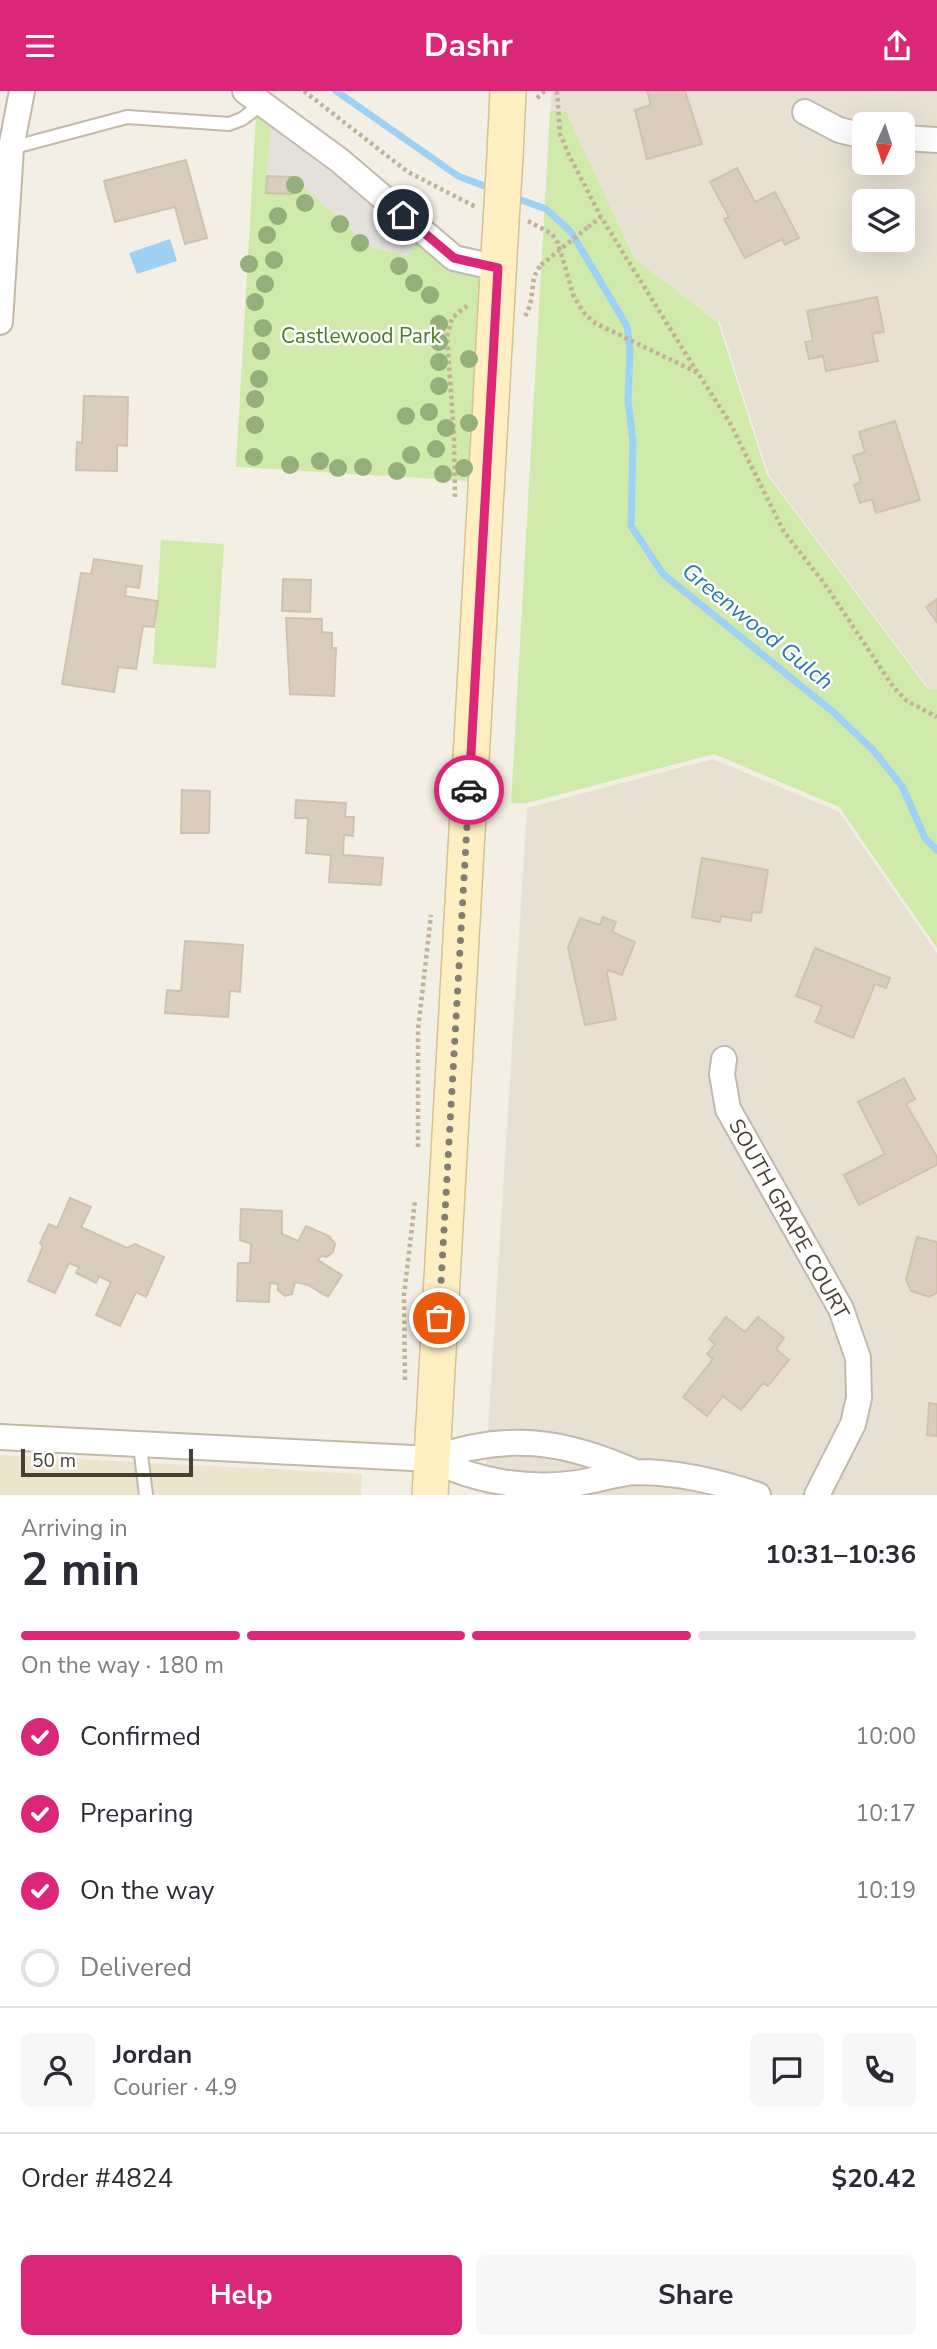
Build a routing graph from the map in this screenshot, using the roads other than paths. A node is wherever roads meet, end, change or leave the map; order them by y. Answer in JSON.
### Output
{"nodes":[{"id":1,"x":22,"y":91,"type":"edge"},
{"id":2,"x":508,"y":91,"type":"edge"},
{"id":3,"x":254,"y":97,"type":"edge"},
{"id":4,"x":805,"y":112,"type":"dead end"},
{"id":5,"x":852,"y":133,"type":"edge"},
{"id":6,"x":915,"y":139,"type":"edge"},
{"id":7,"x":937,"y":140,"type":"edge"},
{"id":8,"x":10,"y":148,"type":"junction"},
{"id":9,"x":501,"y":234,"type":"junction"},
{"id":10,"x":0,"y":322,"type":"edge"},
{"id":11,"x":724,"y":1059,"type":"dead end"},
{"id":12,"x":0,"y":1437,"type":"edge"},
{"id":13,"x":140,"y":1446,"type":"junction"},
{"id":14,"x":432,"y":1459,"type":"junction"},
{"id":15,"x":635,"y":1472,"type":"junction"},
{"id":16,"x":146,"y":1495,"type":"edge"},
{"id":17,"x":430,"y":1495,"type":"edge"},
{"id":18,"x":758,"y":1495,"type":"edge"},
{"id":19,"x":817,"y":1495,"type":"edge"}],
"edges":[{"from":1,"to":8,"type":"street"},
{"from":2,"to":9,"type":"street","bridge":true},
{"from":3,"to":8,"type":"lane"},
{"from":3,"to":9,"type":"street"},
{"from":4,"to":5,"type":"street"},
{"from":6,"to":7,"type":"street"},
{"from":8,"to":10,"type":"street"},
{"from":9,"to":14,"type":"street"},
{"from":11,"to":19,"type":"street","name":"SOUTH GRAPE COURT"},
{"from":12,"to":13,"type":"street"},
{"from":13,"to":14,"type":"street"},
{"from":13,"to":16,"type":"lane"},
{"from":14,"to":15,"type":"street"},
{"from":14,"to":15,"type":"street"},
{"from":14,"to":17,"type":"street"},
{"from":15,"to":18,"type":"street"}]}
